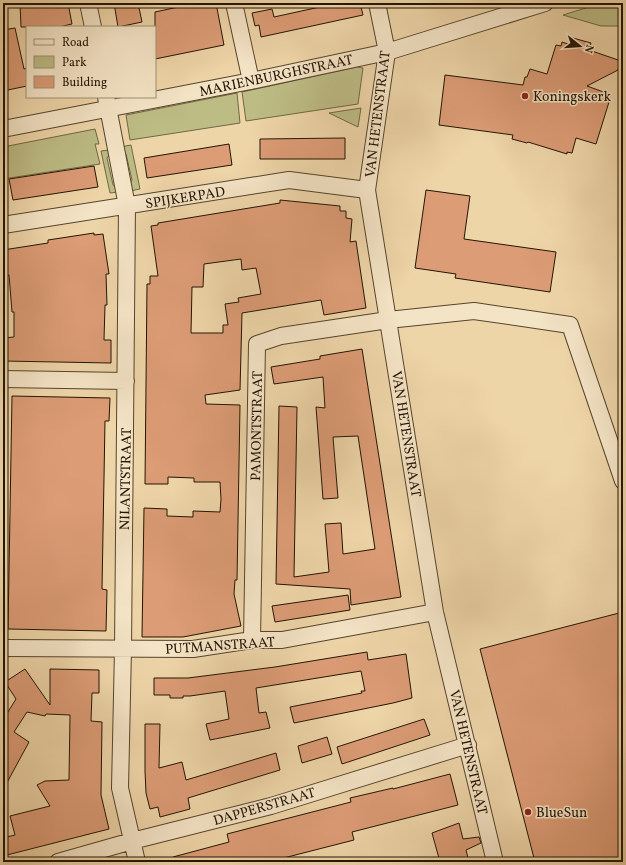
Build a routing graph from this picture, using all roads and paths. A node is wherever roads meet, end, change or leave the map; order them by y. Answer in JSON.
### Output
{"nodes":[{"id":1,"x":88,"y":3,"type":"edge"},
{"id":2,"x":234,"y":3,"type":"edge"},
{"id":3,"x":377,"y":3,"type":"edge"},
{"id":4,"x":542,"y":3,"type":"edge"},
{"id":5,"x":93,"y":26,"type":"edge"},
{"id":6,"x":387,"y":52,"type":"junction"},
{"id":7,"x":251,"y":81,"type":"junction"},
{"id":8,"x":156,"y":96,"type":"edge"},
{"id":9,"x":140,"y":98,"type":"edge"},
{"id":10,"x":107,"y":103,"type":"edge"},
{"id":11,"x":3,"y":129,"type":"edge"},
{"id":12,"x":367,"y":190,"type":"junction"},
{"id":13,"x":127,"y":206,"type":"junction"},
{"id":14,"x":3,"y":225,"type":"edge"},
{"id":15,"x":388,"y":320,"type":"junction"},
{"id":16,"x":3,"y":379,"type":"edge"},
{"id":17,"x":126,"y":381,"type":"junction"},
{"id":18,"x":617,"y":441,"type":"edge"},
{"id":19,"x":623,"y":481,"type":"edge"},
{"id":20,"x":435,"y":612,"type":"junction"},
{"id":21,"x":252,"y":640,"type":"junction"},
{"id":22,"x":3,"y":648,"type":"edge"},
{"id":23,"x":123,"y":649,"type":"junction"},
{"id":24,"x":468,"y":745,"type":"junction"},
{"id":25,"x":132,"y":841,"type":"junction"},
{"id":26,"x":58,"y":862,"type":"edge"},
{"id":27,"x":137,"y":862,"type":"edge"},
{"id":28,"x":495,"y":862,"type":"edge"}],
"edges":[{"from":1,"to":5,"type":"street"},
{"from":2,"to":7,"type":"street"},
{"from":3,"to":6,"type":"street","name":"VAN HETENSTRAAT"},
{"from":4,"to":6,"type":"street","name":"MARIENBURGHSTRAAT"},
{"from":6,"to":7,"type":"street","name":"MARIENBURGHSTRAAT"},
{"from":6,"to":12,"type":"street","name":"VAN HETENSTRAAT"},
{"from":7,"to":8,"type":"street","name":"MARIENBURGHSTRAAT"},
{"from":9,"to":10,"type":"street","name":"MARIENBURGHSTRAAT"},
{"from":10,"to":11,"type":"street","name":"MARIENBURGHSTRAAT"},
{"from":10,"to":13,"type":"street","name":"NILANTSTRAAT"},
{"from":12,"to":13,"type":"street","name":"SPIJKERPAD"},
{"from":12,"to":15,"type":"street","name":"VAN HETENSTRAAT"},
{"from":13,"to":14,"type":"street","name":"SPIJKERPAD"},
{"from":13,"to":17,"type":"street","name":"NILANTSTRAAT"},
{"from":15,"to":18,"type":"street"},
{"from":15,"to":20,"type":"street","name":"VAN HETENSTRAAT"},
{"from":15,"to":21,"type":"street","name":"PAMONTSTRAAT"},
{"from":16,"to":17,"type":"street"},
{"from":17,"to":23,"type":"street","name":"NILANTSTRAAT"},
{"from":18,"to":19,"type":"street"},
{"from":20,"to":21,"type":"street","name":"PUTMANSTRAAT"},
{"from":20,"to":24,"type":"street","name":"VAN HETENSTRAAT"},
{"from":21,"to":23,"type":"street","name":"PUTMANSTRAAT"},
{"from":22,"to":23,"type":"street","name":"PUTMANSTRAAT"},
{"from":23,"to":25,"type":"street","name":"NILANTSTRAAT"},
{"from":24,"to":25,"type":"street","name":"DAPPERSTRAAT"},
{"from":24,"to":28,"type":"street","name":"VAN HETENSTRAAT"},
{"from":25,"to":26,"type":"street","name":"DAPPERSTRAAT"},
{"from":25,"to":27,"type":"street","name":"NILANTSTRAAT"}]}
